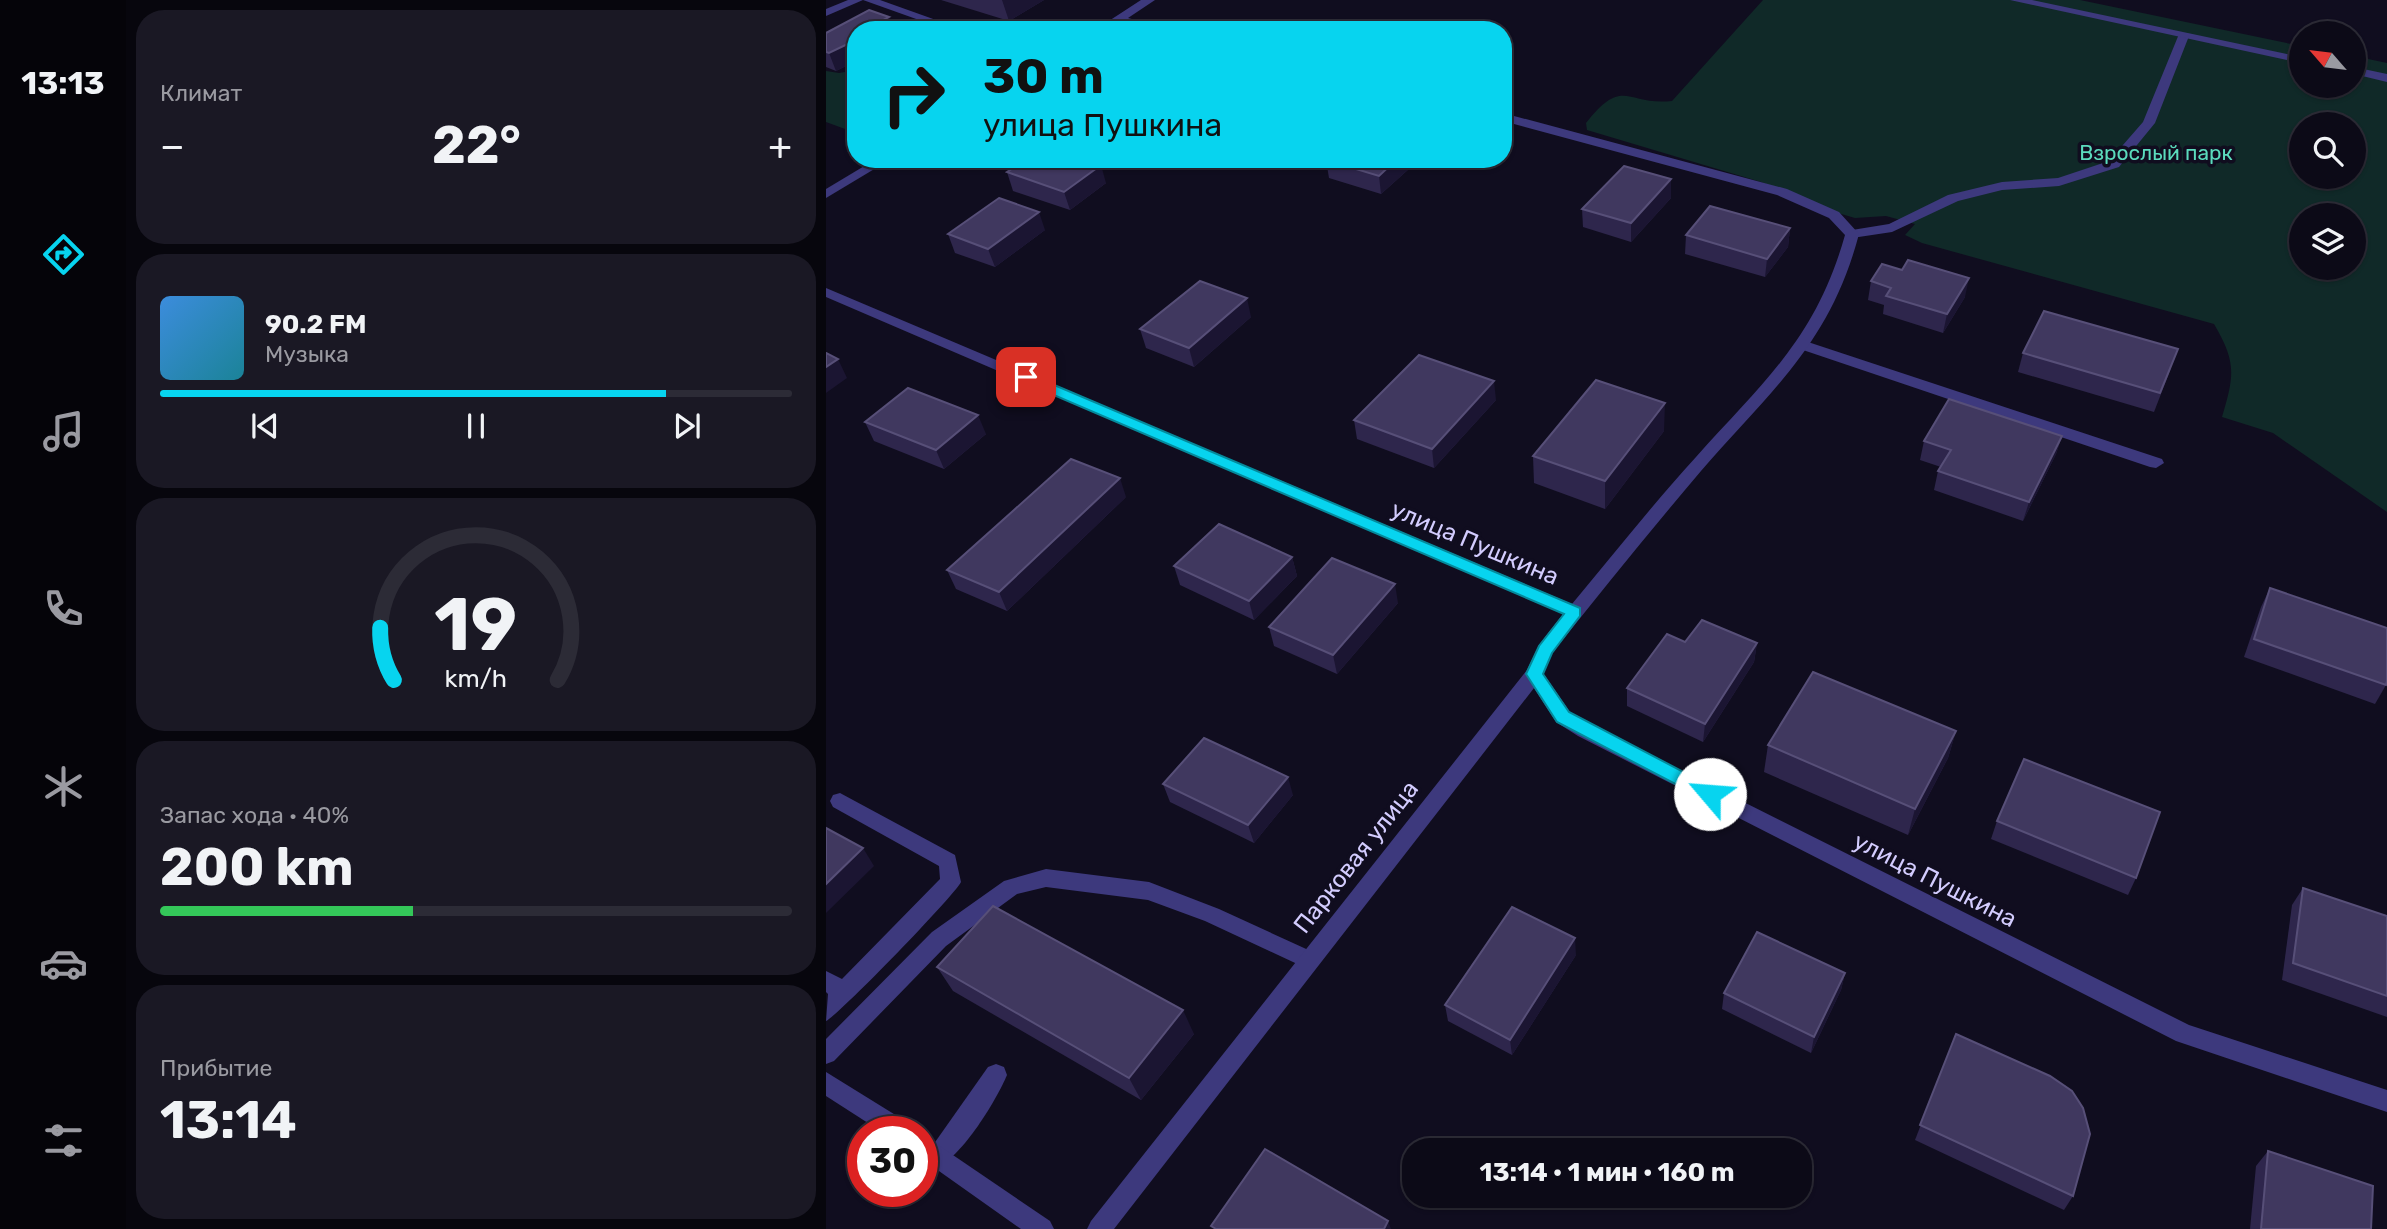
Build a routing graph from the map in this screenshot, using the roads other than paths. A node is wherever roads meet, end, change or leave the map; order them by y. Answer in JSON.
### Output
{"nodes":[{"id":1,"x":857,"y":0,"type":"edge"},
{"id":2,"x":869,"y":0,"type":"edge"},
{"id":3,"x":1149,"y":0,"type":"edge"},
{"id":4,"x":2016,"y":0,"type":"edge"},
{"id":5,"x":2051,"y":4,"type":"edge"},
{"id":6,"x":826,"y":13,"type":"edge"},
{"id":7,"x":1118,"y":19,"type":"junction"},
{"id":8,"x":933,"y":21,"type":"edge"},
{"id":9,"x":1115,"y":21,"type":"edge"},
{"id":10,"x":1127,"y":21,"type":"edge"},
{"id":11,"x":2183,"y":36,"type":"junction"},
{"id":12,"x":2289,"y":58,"type":"edge"},
{"id":13,"x":2366,"y":74,"type":"edge"},
{"id":14,"x":2387,"y":78,"type":"edge"},
{"id":15,"x":1512,"y":119,"type":"edge"},
{"id":16,"x":870,"y":168,"type":"edge"},
{"id":17,"x":826,"y":194,"type":"edge"},
{"id":18,"x":1852,"y":234,"type":"junction"},
{"id":19,"x":826,"y":292,"type":"edge"},
{"id":20,"x":1805,"y":346,"type":"junction"},
{"id":21,"x":2156,"y":463,"type":"dead end"},
{"id":22,"x":1575,"y":612,"type":"junction"},
{"id":23,"x":1534,"y":674,"type":"junction"},
{"id":24,"x":840,"y":801,"type":"dead end"},
{"id":25,"x":1308,"y":960,"type":"junction"},
{"id":26,"x":826,"y":981,"type":"edge"},
{"id":27,"x":845,"y":992,"type":"junction"},
{"id":28,"x":826,"y":1011,"type":"edge"},
{"id":29,"x":826,"y":1054,"type":"edge"},
{"id":30,"x":996,"y":1075,"type":"dead end"},
{"id":31,"x":826,"y":1083,"type":"edge"},
{"id":32,"x":2387,"y":1101,"type":"edge"},
{"id":33,"x":877,"y":1116,"type":"edge"},
{"id":34,"x":938,"y":1144,"type":"edge"},
{"id":35,"x":938,"y":1156,"type":"edge"},
{"id":36,"x":1042,"y":1229,"type":"edge"},
{"id":37,"x":1099,"y":1229,"type":"edge"}],
"edges":[{"from":1,"to":6,"type":"street"},
{"from":2,"to":8,"type":"street"},
{"from":3,"to":7,"type":"street"},
{"from":4,"to":5,"type":"street"},
{"from":5,"to":11,"type":"street"},
{"from":7,"to":9,"type":"street"},
{"from":7,"to":10,"type":"street"},
{"from":11,"to":12,"type":"street"},
{"from":11,"to":18,"type":"street"},
{"from":13,"to":14,"type":"street"},
{"from":15,"to":18,"type":"street"},
{"from":16,"to":17,"type":"street"},
{"from":18,"to":20,"type":"street"},
{"from":19,"to":22,"type":"street","name":"улица Пушкина"},
{"from":20,"to":21,"type":"street"},
{"from":20,"to":22,"type":"street"},
{"from":22,"to":23,"type":"street","name":"улица Пушкина"},
{"from":23,"to":25,"type":"street","name":"Парковая улица"},
{"from":23,"to":32,"type":"street","name":"улица Пушкина"},
{"from":24,"to":27,"type":"street"},
{"from":25,"to":29,"type":"street","name":"Парковая улица"},
{"from":25,"to":37,"type":"street"},
{"from":26,"to":27,"type":"street"},
{"from":27,"to":28,"type":"street"},
{"from":30,"to":34,"type":"street"},
{"from":31,"to":33,"type":"street"},
{"from":35,"to":36,"type":"street"}]}
